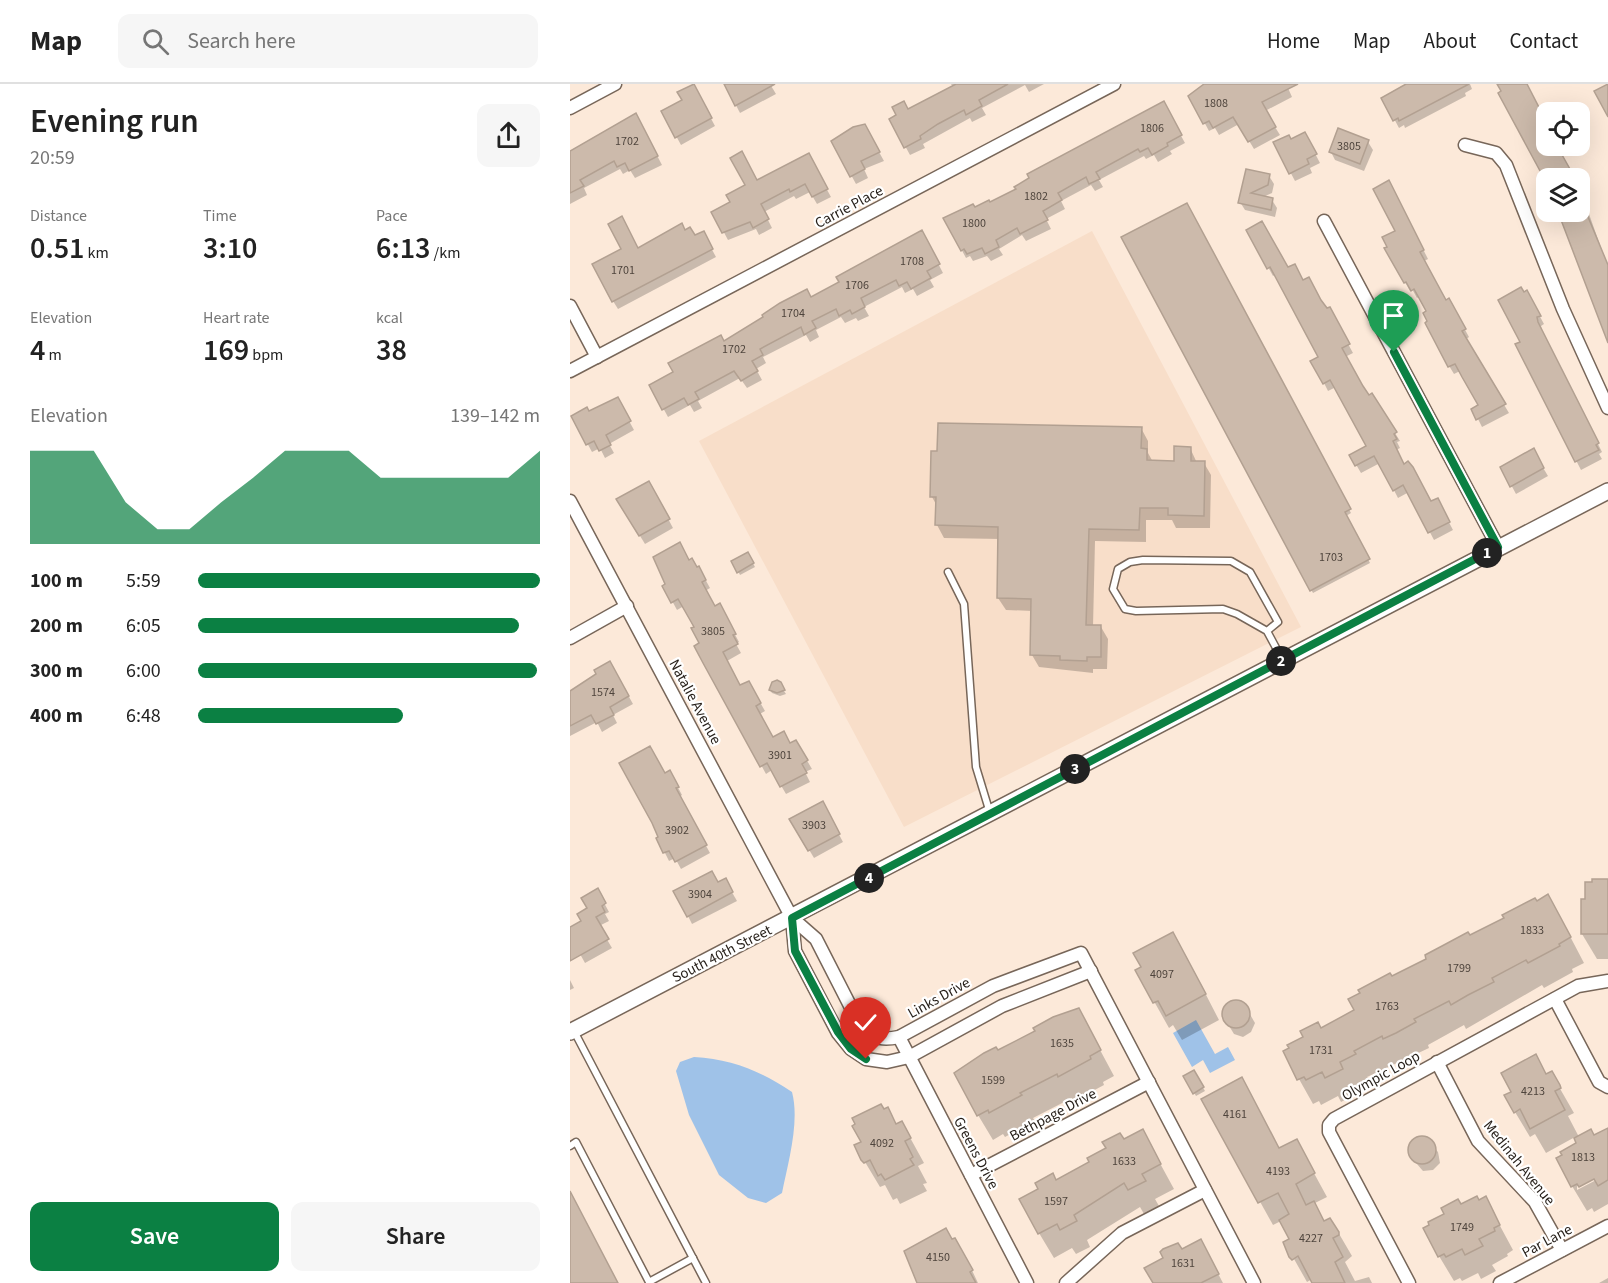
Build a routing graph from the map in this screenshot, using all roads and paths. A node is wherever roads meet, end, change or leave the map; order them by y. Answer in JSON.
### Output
{"nodes":[{"id":1,"x":615,"y":84,"type":"edge"},
{"id":2,"x":1114,"y":84,"type":"edge"},
{"id":3,"x":570,"y":108,"type":"edge"},
{"id":4,"x":1465,"y":145,"type":"dead end"},
{"id":5,"x":1324,"y":221,"type":"dead end"},
{"id":6,"x":570,"y":306,"type":"edge"},
{"id":7,"x":597,"y":357,"type":"junction"},
{"id":8,"x":570,"y":371,"type":"edge"},
{"id":9,"x":1608,"y":408,"type":"edge"},
{"id":10,"x":1608,"y":491,"type":"edge"},
{"id":11,"x":570,"y":501,"type":"edge"},
{"id":12,"x":1498,"y":547,"type":"junction"},
{"id":13,"x":948,"y":572,"type":"dead end"},
{"id":14,"x":627,"y":606,"type":"junction"},
{"id":15,"x":1267,"y":631,"type":"junction"},
{"id":16,"x":570,"y":638,"type":"edge"},
{"id":17,"x":1283,"y":660,"type":"junction"},
{"id":18,"x":990,"y":814,"type":"junction"},
{"id":19,"x":792,"y":918,"type":"junction"},
{"id":20,"x":1091,"y":971,"type":"junction"},
{"id":21,"x":1608,"y":981,"type":"edge"},
{"id":22,"x":1556,"y":999,"type":"junction"},
{"id":23,"x":572,"y":1031,"type":"edge"},
{"id":24,"x":899,"y":1037,"type":"junction"},
{"id":25,"x":909,"y":1057,"type":"junction"},
{"id":26,"x":1437,"y":1062,"type":"junction"},
{"id":27,"x":1149,"y":1082,"type":"junction"},
{"id":28,"x":1608,"y":1088,"type":"edge"},
{"id":29,"x":570,"y":1146,"type":"edge"},
{"id":30,"x":971,"y":1175,"type":"junction"},
{"id":31,"x":1205,"y":1190,"type":"junction"},
{"id":32,"x":1608,"y":1226,"type":"edge"},
{"id":33,"x":1562,"y":1250,"type":"junction"},
{"id":34,"x":693,"y":1258,"type":"junction"},
{"id":35,"x":706,"y":1283,"type":"edge"},
{"id":36,"x":1028,"y":1283,"type":"edge"},
{"id":37,"x":1066,"y":1283,"type":"edge"},
{"id":38,"x":1254,"y":1283,"type":"edge"},
{"id":39,"x":1409,"y":1283,"type":"edge"},
{"id":40,"x":1500,"y":1283,"type":"edge"}],
"edges":[{"from":1,"to":3,"type":"street"},
{"from":2,"to":7,"type":"street","name":"Carrie Place"},
{"from":4,"to":9,"type":"street"},
{"from":5,"to":12,"type":"street"},
{"from":6,"to":7,"type":"street"},
{"from":7,"to":8,"type":"street"},
{"from":10,"to":12,"type":"street","name":"South 40th Street"},
{"from":11,"to":14,"type":"street","name":"Natalie Avenue"},
{"from":12,"to":17,"type":"street","name":"South 40th Street"},
{"from":13,"to":18,"type":"lane"},
{"from":14,"to":16,"type":"street"},
{"from":14,"to":19,"type":"street","name":"Natalie Avenue"},
{"from":15,"to":15,"type":"lane"},
{"from":15,"to":17,"type":"lane"},
{"from":17,"to":18,"type":"street","name":"South 40th Street"},
{"from":18,"to":19,"type":"street","name":"South 40th Street"},
{"from":19,"to":23,"type":"street","name":"South 40th Street"},
{"from":19,"to":24,"type":"street","name":"Links Drive"},
{"from":19,"to":25,"type":"street"},
{"from":20,"to":24,"type":"street","name":"Links Drive"},
{"from":20,"to":25,"type":"street"},
{"from":20,"to":27,"type":"street","name":"Links Drive"},
{"from":21,"to":22,"type":"street","name":"Olympic Loop"},
{"from":22,"to":26,"type":"street","name":"Olympic Loop"},
{"from":22,"to":28,"type":"street"},
{"from":23,"to":34,"type":"lane"},
{"from":24,"to":25,"type":"street","name":"Greens Drive"},
{"from":25,"to":30,"type":"street","name":"Greens Drive"},
{"from":26,"to":33,"type":"street","name":"Medinah Avenue"},
{"from":26,"to":39,"type":"street","name":"Olympic Loop"},
{"from":27,"to":30,"type":"street","name":"Bethpage Drive"},
{"from":27,"to":31,"type":"street","name":"Links Drive"},
{"from":29,"to":34,"type":"lane"},
{"from":30,"to":36,"type":"street","name":"Greens Drive"},
{"from":31,"to":37,"type":"street"},
{"from":31,"to":38,"type":"street","name":"Links Drive"},
{"from":32,"to":33,"type":"street","name":"Par Lane"},
{"from":33,"to":40,"type":"street","name":"Par Lane"},
{"from":34,"to":35,"type":"lane"}]}
